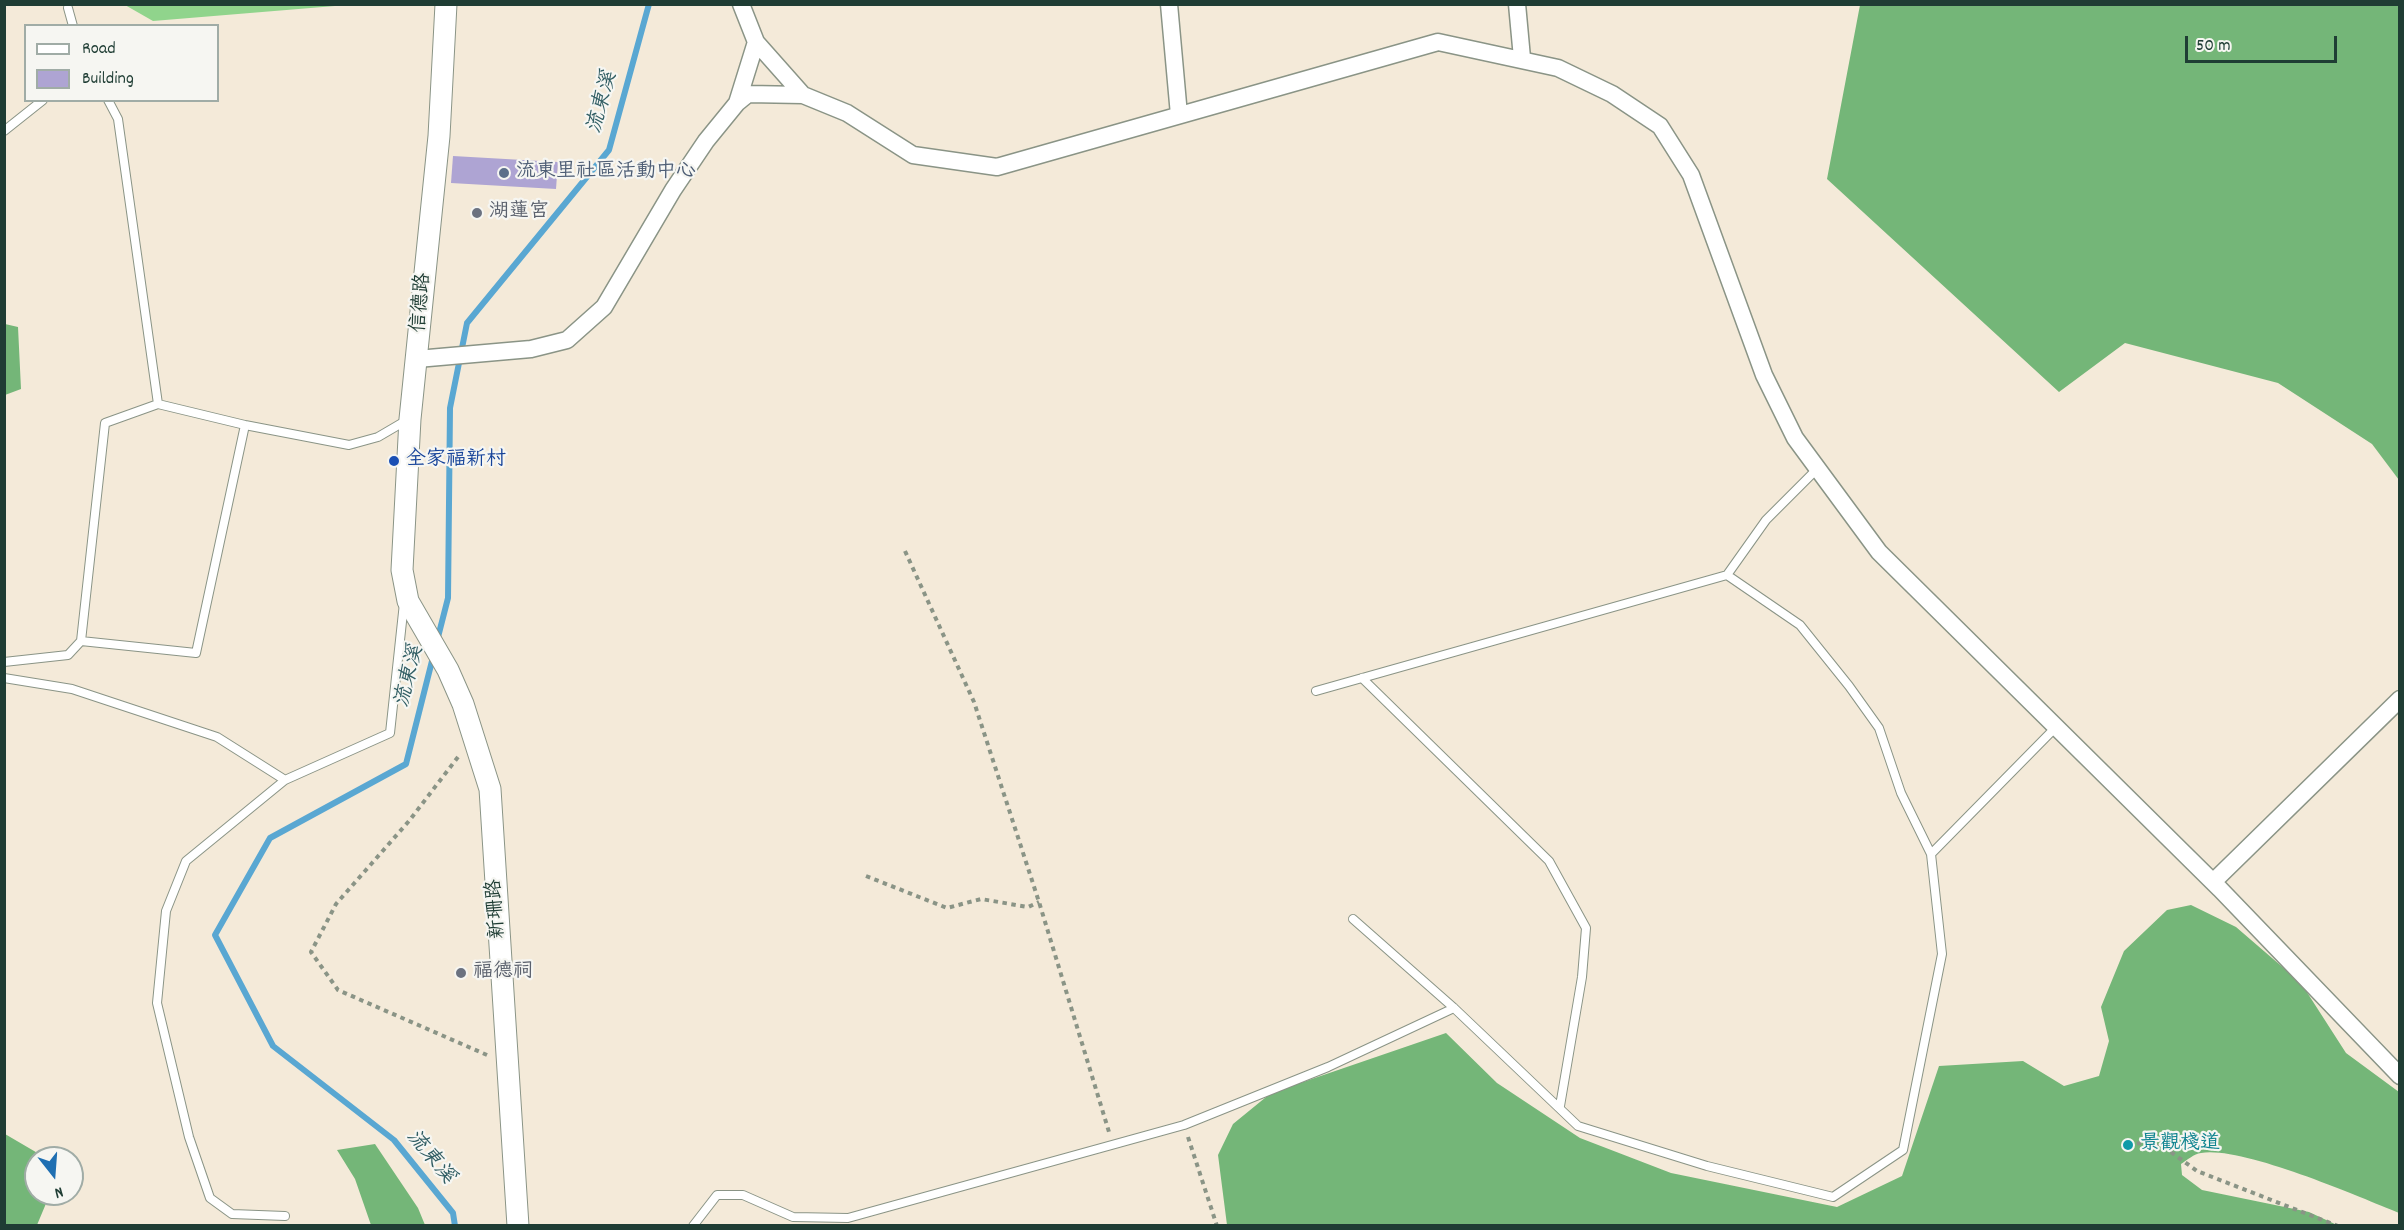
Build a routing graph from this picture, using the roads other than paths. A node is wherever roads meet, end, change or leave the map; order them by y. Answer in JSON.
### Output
{"nodes":[{"id":1,"x":446,"y":4,"type":"edge"},
{"id":2,"x":741,"y":4,"type":"edge"},
{"id":3,"x":1169,"y":4,"type":"edge"},
{"id":4,"x":1517,"y":4,"type":"edge"},
{"id":5,"x":68,"y":8,"type":"dead end"},
{"id":6,"x":72,"y":24,"type":"edge"},
{"id":7,"x":756,"y":42,"type":"junction"},
{"id":8,"x":1522,"y":58,"type":"junction"},
{"id":9,"x":803,"y":95,"type":"junction"},
{"id":10,"x":40,"y":102,"type":"edge"},
{"id":11,"x":109,"y":102,"type":"edge"},
{"id":12,"x":736,"y":103,"type":"junction"},
{"id":13,"x":1179,"y":115,"type":"junction"},
{"id":14,"x":4,"y":131,"type":"edge"},
{"id":15,"x":427,"y":358,"type":"junction"},
{"id":16,"x":158,"y":404,"type":"junction"},
{"id":17,"x":410,"y":418,"type":"junction"},
{"id":18,"x":245,"y":425,"type":"junction"},
{"id":19,"x":1817,"y":469,"type":"junction"},
{"id":20,"x":1727,"y":575,"type":"junction"},
{"id":21,"x":407,"y":594,"type":"junction"},
{"id":22,"x":81,"y":641,"type":"junction"},
{"id":23,"x":4,"y":662,"type":"edge"},
{"id":24,"x":4,"y":678,"type":"edge"},
{"id":25,"x":1362,"y":678,"type":"junction"},
{"id":26,"x":1316,"y":691,"type":"dead end"},
{"id":27,"x":2400,"y":699,"type":"edge"},
{"id":28,"x":2056,"y":727,"type":"junction"},
{"id":29,"x":285,"y":780,"type":"junction"},
{"id":30,"x":1931,"y":854,"type":"junction"},
{"id":31,"x":2212,"y":882,"type":"junction"},
{"id":32,"x":1353,"y":919,"type":"dead end"},
{"id":33,"x":1454,"y":1008,"type":"junction"},
{"id":34,"x":2400,"y":1076,"type":"edge"},
{"id":35,"x":1560,"y":1106,"type":"junction"},
{"id":36,"x":285,"y":1216,"type":"dead end"},
{"id":37,"x":518,"y":1226,"type":"edge"},
{"id":38,"x":693,"y":1226,"type":"edge"}],
"edges":[{"from":1,"to":15,"type":"street","name":"信德路"},
{"from":2,"to":7,"type":"street"},
{"from":3,"to":13,"type":"street"},
{"from":4,"to":8,"type":"street"},
{"from":5,"to":6,"type":"lane"},
{"from":7,"to":9,"type":"street"},
{"from":7,"to":12,"type":"street"},
{"from":8,"to":13,"type":"street"},
{"from":8,"to":19,"type":"street"},
{"from":9,"to":12,"type":"street"},
{"from":9,"to":13,"type":"street"},
{"from":10,"to":14,"type":"lane"},
{"from":11,"to":16,"type":"lane"},
{"from":12,"to":15,"type":"street"},
{"from":15,"to":17,"type":"street","name":"信德路"},
{"from":16,"to":18,"type":"lane"},
{"from":16,"to":22,"type":"lane"},
{"from":17,"to":18,"type":"lane"},
{"from":17,"to":21,"type":"street","name":"信德路"},
{"from":18,"to":22,"type":"lane"},
{"from":19,"to":20,"type":"lane"},
{"from":19,"to":28,"type":"street"},
{"from":20,"to":25,"type":"lane"},
{"from":20,"to":30,"type":"lane"},
{"from":21,"to":29,"type":"lane"},
{"from":21,"to":37,"type":"street","name":"新珊路"},
{"from":22,"to":23,"type":"lane"},
{"from":24,"to":29,"type":"lane"},
{"from":25,"to":26,"type":"lane"},
{"from":25,"to":35,"type":"lane"},
{"from":27,"to":31,"type":"street"},
{"from":28,"to":30,"type":"lane"},
{"from":28,"to":31,"type":"street"},
{"from":29,"to":36,"type":"lane"},
{"from":30,"to":35,"type":"lane"},
{"from":31,"to":34,"type":"street"},
{"from":32,"to":33,"type":"lane"},
{"from":33,"to":35,"type":"lane"},
{"from":33,"to":38,"type":"lane"}]}
